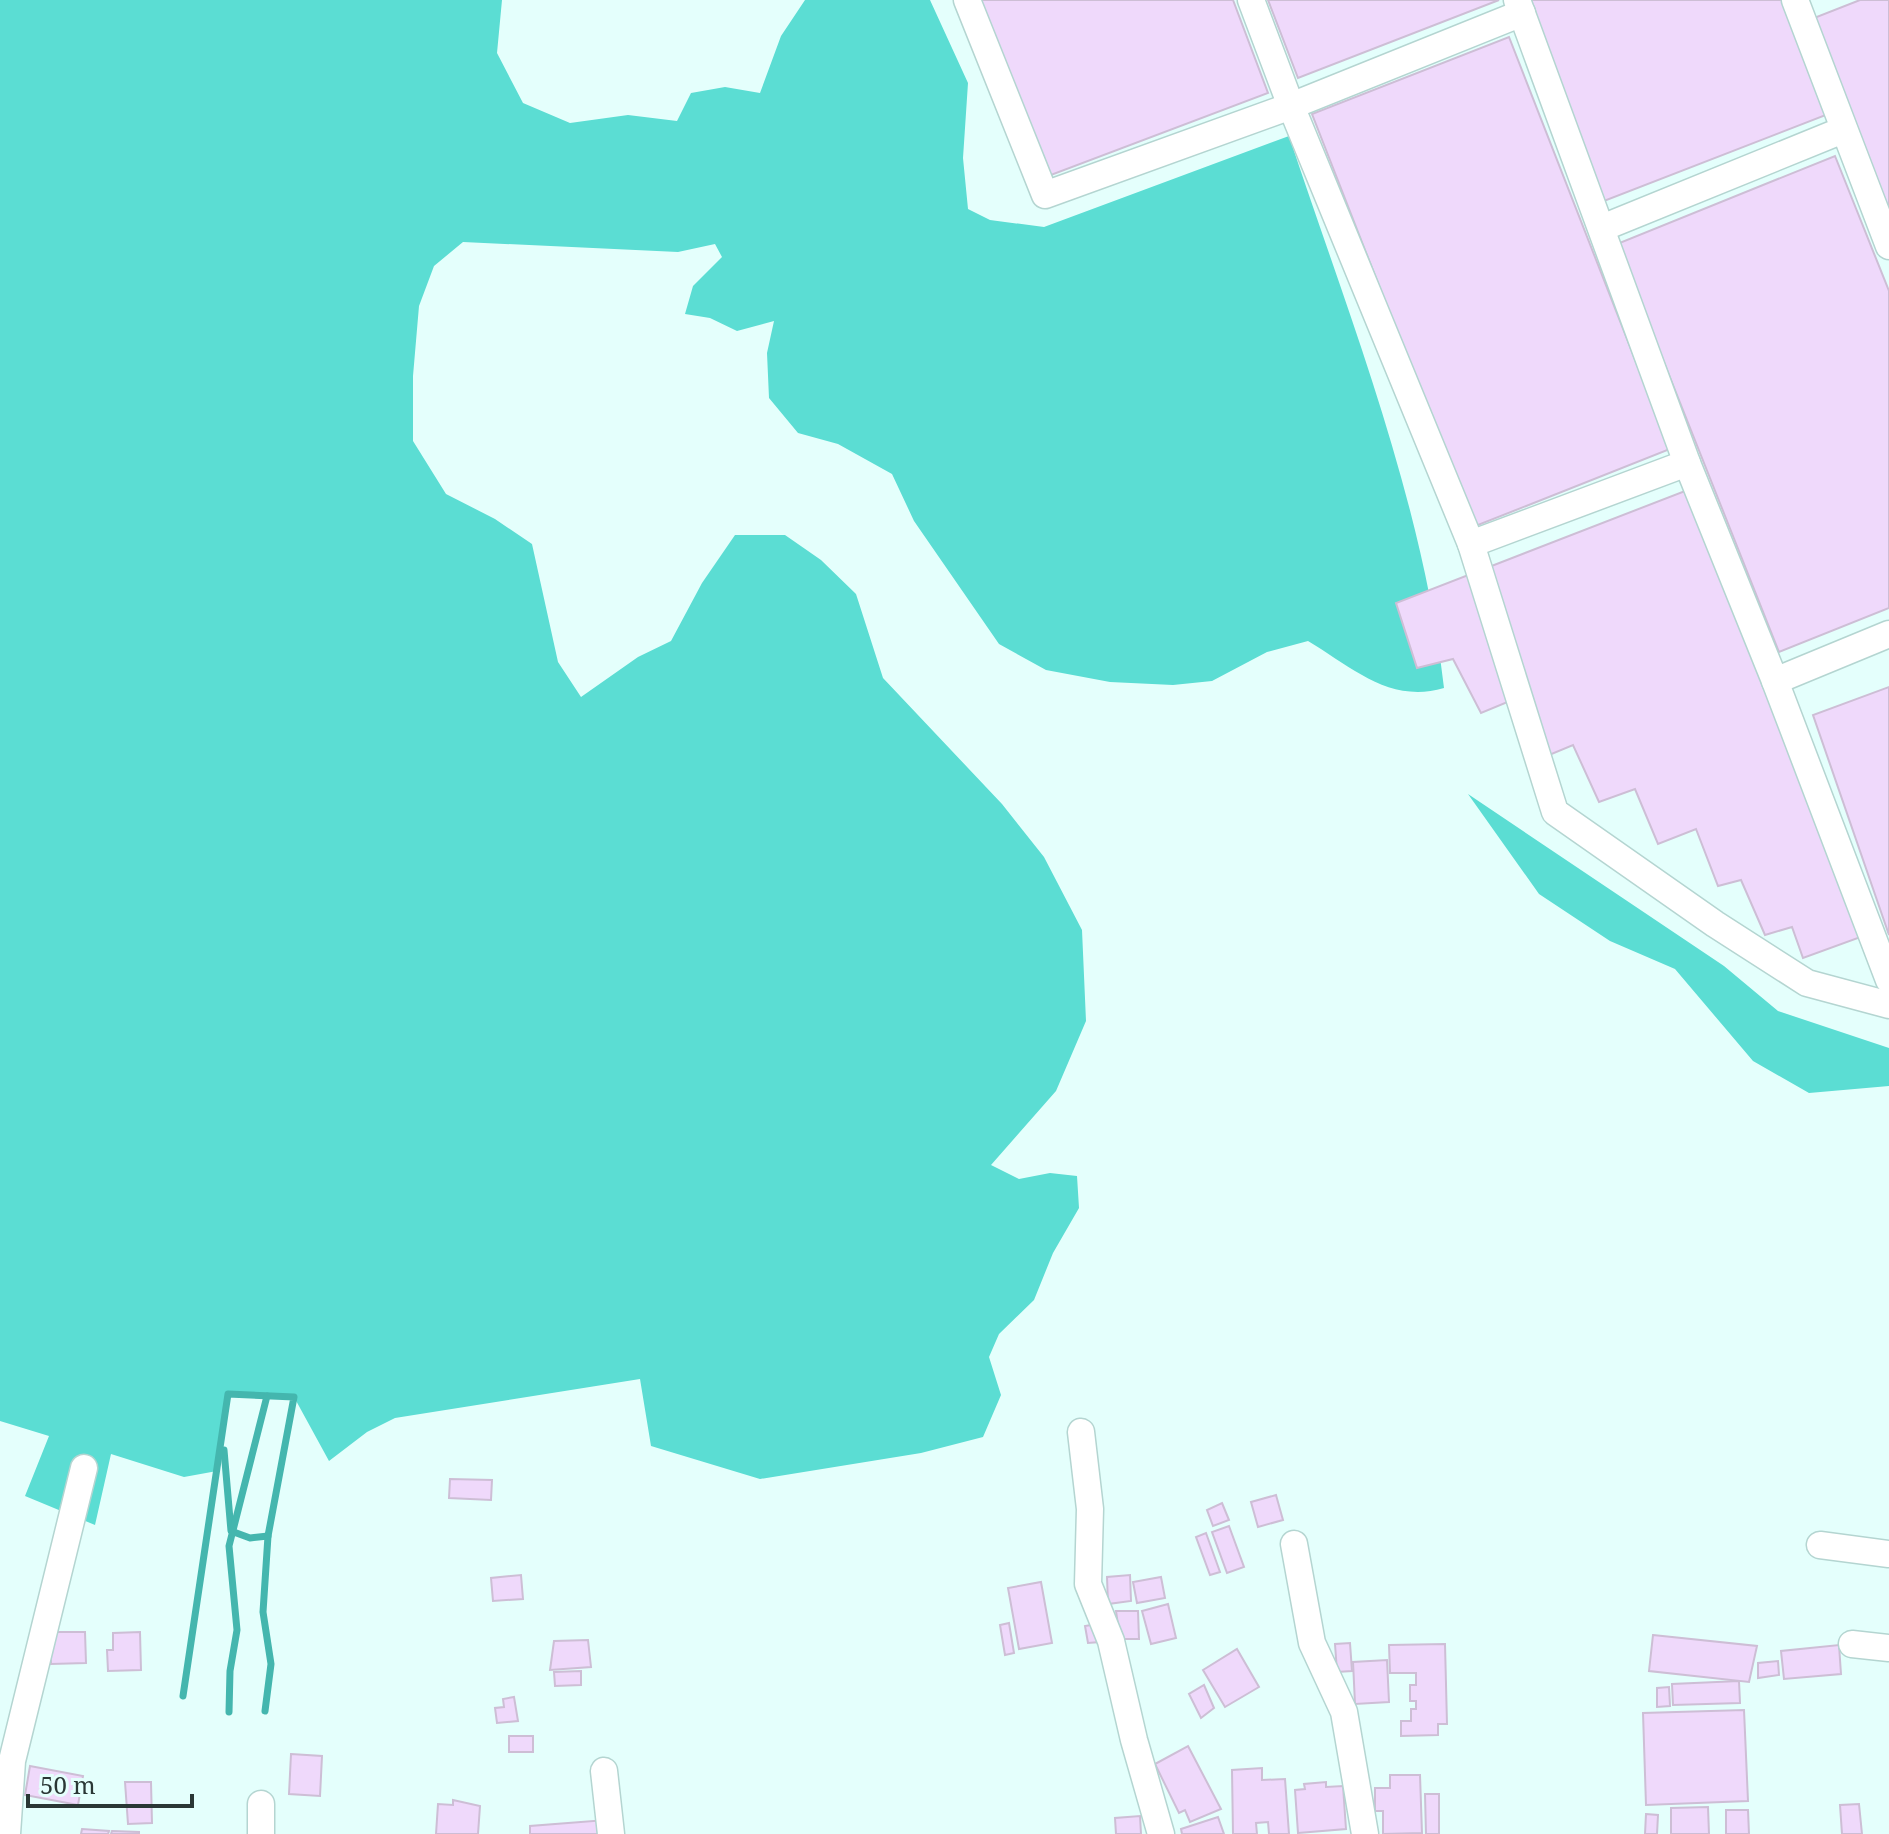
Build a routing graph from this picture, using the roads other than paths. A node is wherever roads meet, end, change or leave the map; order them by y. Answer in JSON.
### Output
{"nodes":[{"id":1,"x":967,"y":0,"type":"edge"},
{"id":2,"x":1251,"y":0,"type":"edge"},
{"id":3,"x":1795,"y":0,"type":"edge"},
{"id":4,"x":1519,"y":7,"type":"edge"},
{"id":5,"x":1291,"y":106,"type":"junction"},
{"id":6,"x":1843,"y":130,"type":"junction"},
{"id":7,"x":1602,"y":228,"type":"junction"},
{"id":8,"x":1889,"y":246,"type":"edge"},
{"id":9,"x":1687,"y":463,"type":"junction"},
{"id":10,"x":1471,"y":544,"type":"junction"},
{"id":11,"x":1889,"y":634,"type":"edge"},
{"id":12,"x":1775,"y":681,"type":"junction"},
{"id":13,"x":1889,"y":980,"type":"edge"},
{"id":14,"x":1889,"y":1005,"type":"edge"},
{"id":15,"x":1081,"y":1432,"type":"dead end"},
{"id":16,"x":84,"y":1468,"type":"dead end"},
{"id":17,"x":1294,"y":1544,"type":"dead end"},
{"id":18,"x":1820,"y":1545,"type":"dead end"},
{"id":19,"x":1889,"y":1554,"type":"edge"},
{"id":20,"x":1852,"y":1644,"type":"dead end"},
{"id":21,"x":1889,"y":1648,"type":"edge"},
{"id":22,"x":604,"y":1771,"type":"dead end"},
{"id":23,"x":261,"y":1804,"type":"dead end"},
{"id":24,"x":7,"y":1834,"type":"edge"},
{"id":25,"x":261,"y":1834,"type":"edge"},
{"id":26,"x":611,"y":1834,"type":"edge"},
{"id":27,"x":1161,"y":1834,"type":"edge"},
{"id":28,"x":1365,"y":1834,"type":"edge"}],
"edges":[{"from":1,"to":5,"type":"street"},
{"from":2,"to":5,"type":"street"},
{"from":3,"to":6,"type":"street"},
{"from":4,"to":5,"type":"street"},
{"from":4,"to":7,"type":"street"},
{"from":5,"to":10,"type":"street"},
{"from":6,"to":7,"type":"street"},
{"from":6,"to":8,"type":"street"},
{"from":7,"to":9,"type":"street"},
{"from":9,"to":10,"type":"street"},
{"from":9,"to":12,"type":"street"},
{"from":10,"to":14,"type":"street"},
{"from":11,"to":12,"type":"street"},
{"from":12,"to":13,"type":"street"},
{"from":15,"to":27,"type":"street"},
{"from":16,"to":24,"type":"street"},
{"from":17,"to":28,"type":"street"},
{"from":18,"to":19,"type":"street"},
{"from":20,"to":21,"type":"street"},
{"from":22,"to":26,"type":"street"},
{"from":23,"to":25,"type":"street"}]}
